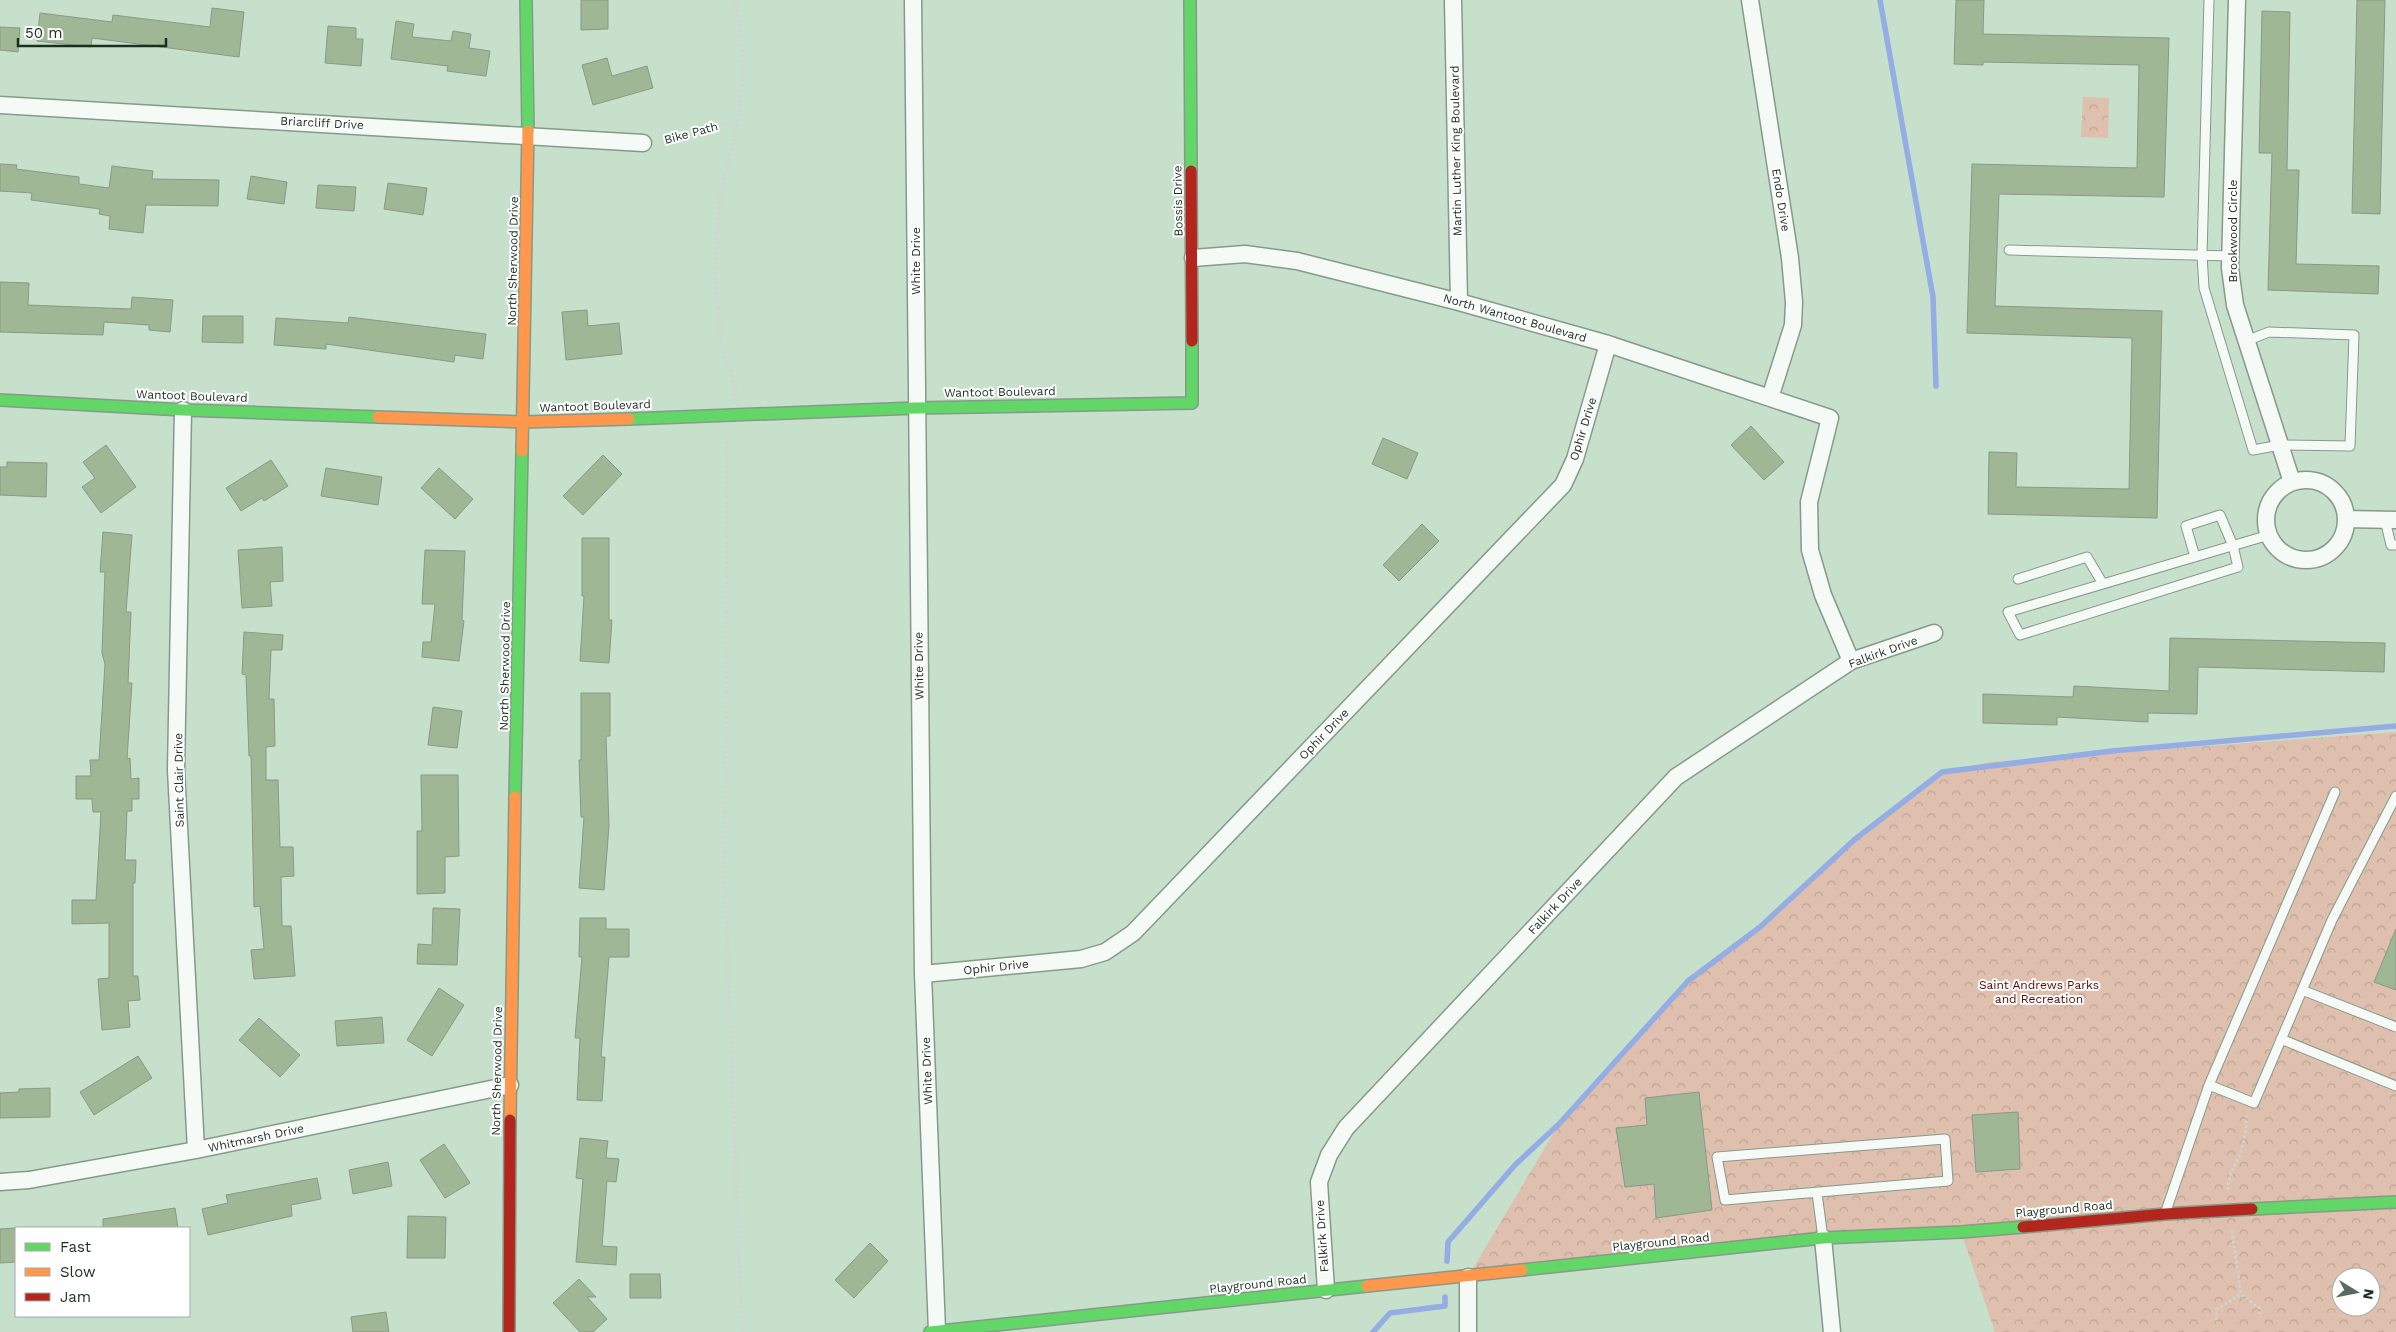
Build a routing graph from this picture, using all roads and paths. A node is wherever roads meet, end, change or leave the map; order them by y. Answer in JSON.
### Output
{"nodes":[{"id":1,"x":526,"y":0,"type":"edge"},
{"id":2,"x":735,"y":0,"type":"edge"},
{"id":3,"x":913,"y":0,"type":"edge"},
{"id":4,"x":1190,"y":0,"type":"edge"},
{"id":5,"x":1453,"y":0,"type":"edge"},
{"id":6,"x":1750,"y":0,"type":"edge"},
{"id":7,"x":2209,"y":0,"type":"edge"},
{"id":8,"x":2237,"y":0,"type":"edge"},
{"id":9,"x":0,"y":106,"type":"edge"},
{"id":10,"x":738,"y":120,"type":"junction"},
{"id":11,"x":528,"y":135,"type":"junction"},
{"id":12,"x":643,"y":142,"type":"joint"},
{"id":13,"x":2009,"y":250,"type":"dead end"},
{"id":14,"x":2202,"y":255,"type":"junction"},
{"id":15,"x":2230,"y":256,"type":"junction"},
{"id":16,"x":1193,"y":258,"type":"junction"},
{"id":17,"x":1459,"y":302,"type":"junction"},
{"id":18,"x":2246,"y":341,"type":"junction"},
{"id":19,"x":1608,"y":344,"type":"junction"},
{"id":20,"x":1770,"y":398,"type":"junction"},
{"id":21,"x":0,"y":400,"type":"edge"},
{"id":22,"x":1192,"y":403,"type":"joint"},
{"id":23,"x":916,"y":408,"type":"junction"},
{"id":24,"x":183,"y":410,"type":"junction"},
{"id":25,"x":727,"y":416,"type":"junction"},
{"id":26,"x":524,"y":422,"type":"junction"},
{"id":27,"x":2280,"y":445,"type":"junction"},
{"id":28,"x":2292,"y":482,"type":"junction"},
{"id":29,"x":2346,"y":519,"type":"junction"},
{"id":30,"x":2390,"y":520,"type":"edge"},
{"id":31,"x":2269,"y":535,"type":"junction"},
{"id":32,"x":2233,"y":546,"type":"junction"},
{"id":33,"x":2396,"y":546,"type":"edge"},
{"id":34,"x":2195,"y":557,"type":"junction"},
{"id":35,"x":2018,"y":579,"type":"dead end"},
{"id":36,"x":2103,"y":584,"type":"junction"},
{"id":37,"x":1934,"y":633,"type":"dead end"},
{"id":38,"x":1851,"y":662,"type":"junction"},
{"id":39,"x":2335,"y":792,"type":"dead end"},
{"id":40,"x":2396,"y":796,"type":"edge"},
{"id":41,"x":923,"y":974,"type":"junction"},
{"id":42,"x":2302,"y":990,"type":"junction"},
{"id":43,"x":2396,"y":1027,"type":"edge"},
{"id":44,"x":2281,"y":1039,"type":"junction"},
{"id":45,"x":510,"y":1084,"type":"junction"},
{"id":46,"x":2209,"y":1085,"type":"junction"},
{"id":47,"x":2396,"y":1086,"type":"edge"},
{"id":48,"x":196,"y":1150,"type":"junction"},
{"id":49,"x":0,"y":1182,"type":"edge"},
{"id":50,"x":1817,"y":1193,"type":"junction"},
{"id":51,"x":2396,"y":1202,"type":"edge"},
{"id":52,"x":2165,"y":1214,"type":"junction"},
{"id":53,"x":1823,"y":1238,"type":"junction"},
{"id":54,"x":1468,"y":1277,"type":"junction"},
{"id":55,"x":1326,"y":1290,"type":"junction"},
{"id":56,"x":2241,"y":1294,"type":"dead end"},
{"id":57,"x":2216,"y":1320,"type":"dead end"},
{"id":58,"x":934,"y":1331,"type":"edge"},
{"id":59,"x":509,"y":1332,"type":"edge"},
{"id":60,"x":742,"y":1332,"type":"edge"},
{"id":61,"x":1468,"y":1332,"type":"edge"},
{"id":62,"x":1832,"y":1332,"type":"edge"}],
"edges":[{"from":1,"to":11,"type":"street","name":"North Sherwood Drive"},
{"from":2,"to":10,"type":"path"},
{"from":3,"to":23,"type":"street","name":"White Drive"},
{"from":4,"to":16,"type":"street","name":"Bossis Drive"},
{"from":5,"to":17,"type":"street","name":"Martin Luther King Boulevard"},
{"from":6,"to":20,"type":"street","name":"Endo Drive"},
{"from":7,"to":14,"type":"lane"},
{"from":8,"to":15,"type":"street","name":"Brookwood Circle"},
{"from":9,"to":11,"type":"street","name":"Briarcliff Drive"},
{"from":10,"to":12,"type":"path","name":"Bike Path"},
{"from":10,"to":25,"type":"path"},
{"from":11,"to":12,"type":"street","name":"Briarcliff Drive"},
{"from":11,"to":26,"type":"street","name":"North Sherwood Drive"},
{"from":13,"to":14,"type":"lane"},
{"from":14,"to":15,"type":"lane"},
{"from":14,"to":27,"type":"lane"},
{"from":15,"to":18,"type":"street","name":"Brookwood Circle"},
{"from":16,"to":17,"type":"street","name":"North Wantoot Boulevard"},
{"from":16,"to":22,"type":"street","name":"Bossis Drive"},
{"from":17,"to":19,"type":"street","name":"North Wantoot Boulevard"},
{"from":18,"to":27,"type":"street","name":"Brookwood Circle"},
{"from":18,"to":27,"type":"lane"},
{"from":19,"to":20,"type":"street","name":"North Wantoot Boulevard"},
{"from":19,"to":41,"type":"street","name":"Ophir Drive"},
{"from":20,"to":38,"type":"street","name":"North Wantoot Boulevard"},
{"from":21,"to":24,"type":"street","name":"Wantoot Boulevard"},
{"from":22,"to":23,"type":"street","name":"Wantoot Boulevard"},
{"from":23,"to":25,"type":"street","name":"Wantoot Boulevard"},
{"from":23,"to":41,"type":"street","name":"White Drive"},
{"from":24,"to":26,"type":"street","name":"Wantoot Boulevard"},
{"from":24,"to":48,"type":"street","name":"Saint Clair Drive"},
{"from":25,"to":26,"type":"street","name":"Wantoot Boulevard"},
{"from":25,"to":60,"type":"path"},
{"from":26,"to":45,"type":"street","name":"North Sherwood Drive"},
{"from":27,"to":28,"type":"street","name":"Brookwood Circle"},
{"from":28,"to":29,"type":"street"},
{"from":28,"to":31,"type":"street"},
{"from":29,"to":30,"type":"street"},
{"from":29,"to":31,"type":"street"},
{"from":30,"to":33,"type":"lane"},
{"from":31,"to":32,"type":"lane"},
{"from":32,"to":34,"type":"lane"},
{"from":32,"to":34,"type":"lane"},
{"from":32,"to":36,"type":"lane"},
{"from":34,"to":36,"type":"lane"},
{"from":35,"to":36,"type":"lane"},
{"from":37,"to":38,"type":"street","name":"Falkirk Drive"},
{"from":38,"to":55,"type":"street","name":"Falkirk Drive"},
{"from":39,"to":46,"type":"lane"},
{"from":40,"to":42,"type":"lane"},
{"from":41,"to":58,"type":"street","name":"White Drive"},
{"from":42,"to":43,"type":"lane"},
{"from":42,"to":44,"type":"lane"},
{"from":44,"to":46,"type":"lane"},
{"from":44,"to":47,"type":"lane"},
{"from":45,"to":48,"type":"street","name":"Whitmarsh Drive"},
{"from":45,"to":59,"type":"street","name":"North Sherwood Drive"},
{"from":46,"to":52,"type":"lane"},
{"from":48,"to":49,"type":"street","name":"Whitmarsh Drive"},
{"from":50,"to":50,"type":"lane"},
{"from":50,"to":53,"type":"lane"},
{"from":51,"to":52,"type":"street","name":"Playground Road"},
{"from":52,"to":53,"type":"street","name":"Playground Road"},
{"from":53,"to":54,"type":"street","name":"Playground Road"},
{"from":53,"to":62,"type":"street"},
{"from":54,"to":55,"type":"street","name":"Playground Road"},
{"from":54,"to":61,"type":"street"},
{"from":55,"to":58,"type":"street","name":"Playground Road"},
{"from":56,"to":57,"type":"path"}]}
